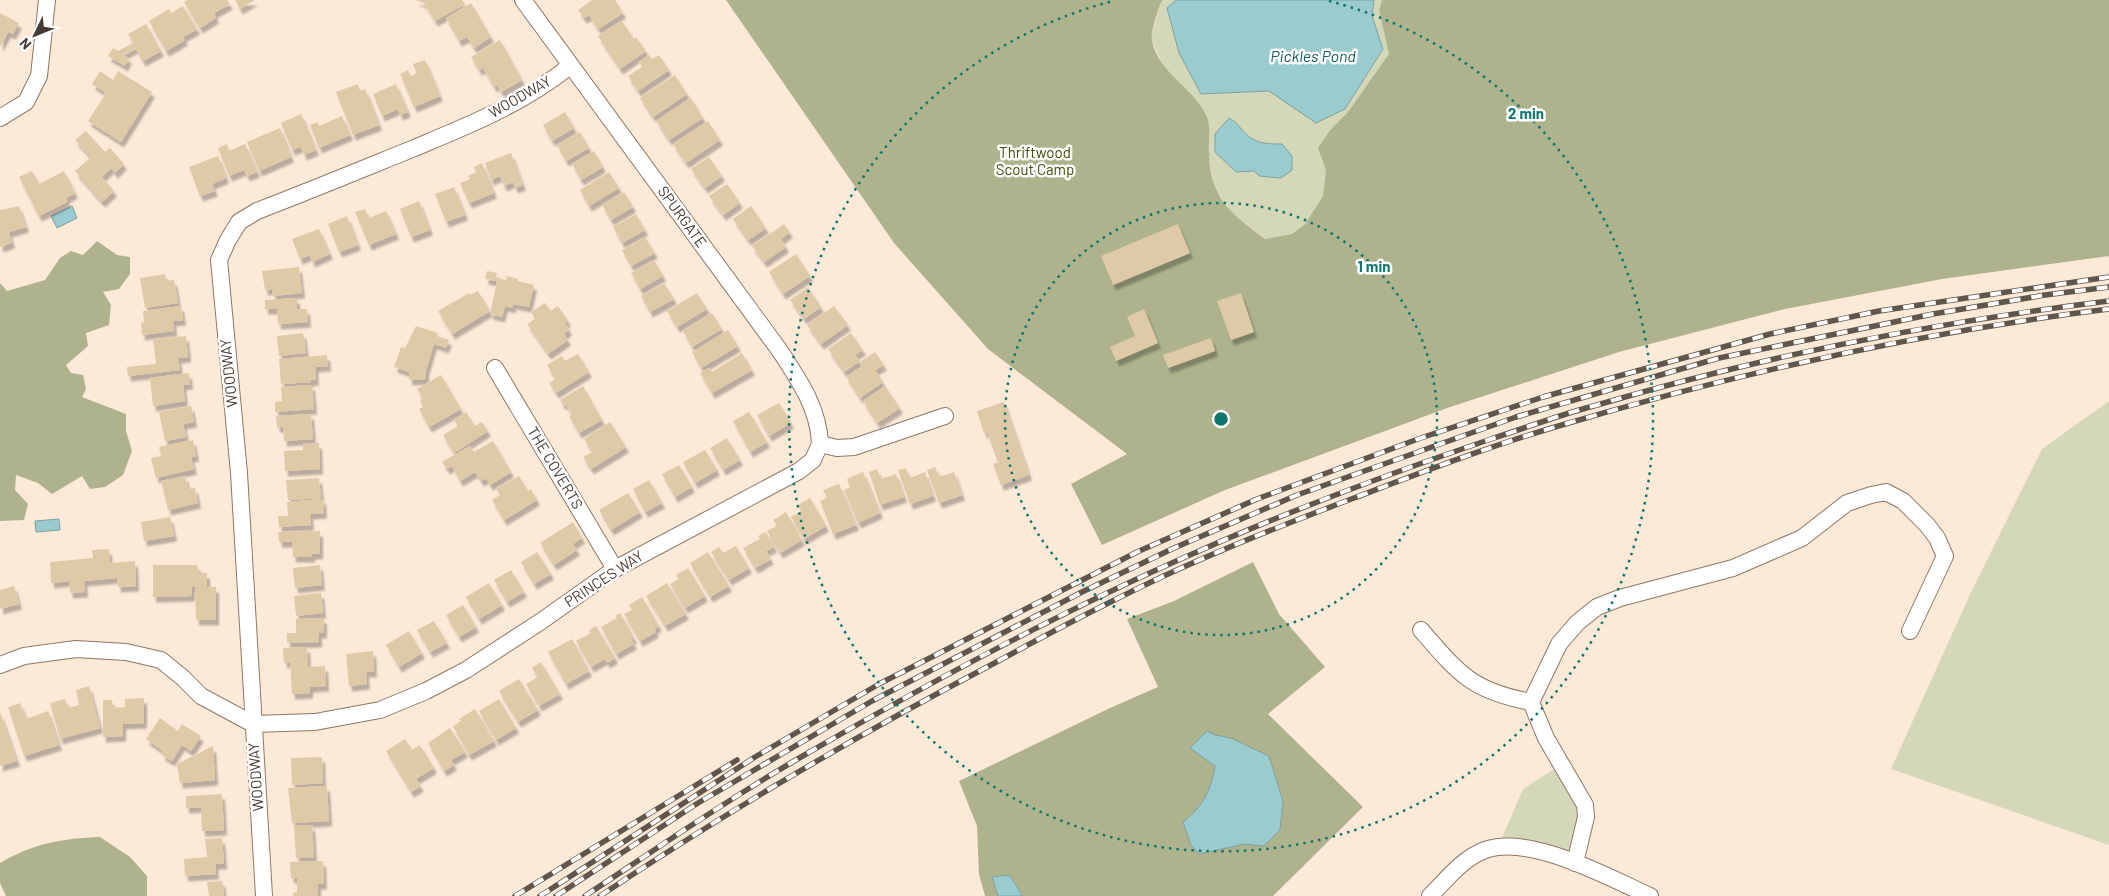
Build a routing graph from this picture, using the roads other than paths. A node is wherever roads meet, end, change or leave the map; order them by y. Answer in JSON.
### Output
{"nodes":[{"id":1,"x":47,"y":0,"type":"edge"},
{"id":2,"x":523,"y":0,"type":"edge"},
{"id":3,"x":570,"y":66,"type":"junction"},
{"id":4,"x":0,"y":118,"type":"edge"},
{"id":5,"x":495,"y":368,"type":"dead end"},
{"id":6,"x":945,"y":416,"type":"dead end"},
{"id":7,"x":820,"y":444,"type":"junction"},
{"id":8,"x":615,"y":569,"type":"junction"},
{"id":9,"x":1421,"y":630,"type":"dead end"},
{"id":10,"x":1910,"y":631,"type":"dead end"},
{"id":11,"x":0,"y":665,"type":"edge"},
{"id":12,"x":1531,"y":702,"type":"junction"},
{"id":13,"x":253,"y":724,"type":"junction"},
{"id":14,"x":1575,"y":863,"type":"junction"},
{"id":15,"x":264,"y":896,"type":"edge"},
{"id":16,"x":1430,"y":896,"type":"edge"},
{"id":17,"x":1650,"y":896,"type":"edge"}],
"edges":[{"from":1,"to":4,"type":"street"},
{"from":2,"to":3,"type":"street","name":"SPURGATE"},
{"from":3,"to":7,"type":"street","name":"SPURGATE"},
{"from":3,"to":13,"type":"street","name":"WOODWAY"},
{"from":5,"to":8,"type":"street","name":"THE COVERTS"},
{"from":6,"to":7,"type":"street"},
{"from":7,"to":8,"type":"street","name":"PRINCES WAY"},
{"from":8,"to":13,"type":"street","name":"PRINCES WAY"},
{"from":9,"to":12,"type":"street"},
{"from":10,"to":12,"type":"street"},
{"from":11,"to":13,"type":"street"},
{"from":12,"to":14,"type":"street"},
{"from":13,"to":15,"type":"street","name":"WOODWAY"},
{"from":14,"to":16,"type":"street"},
{"from":14,"to":17,"type":"street"}]}
